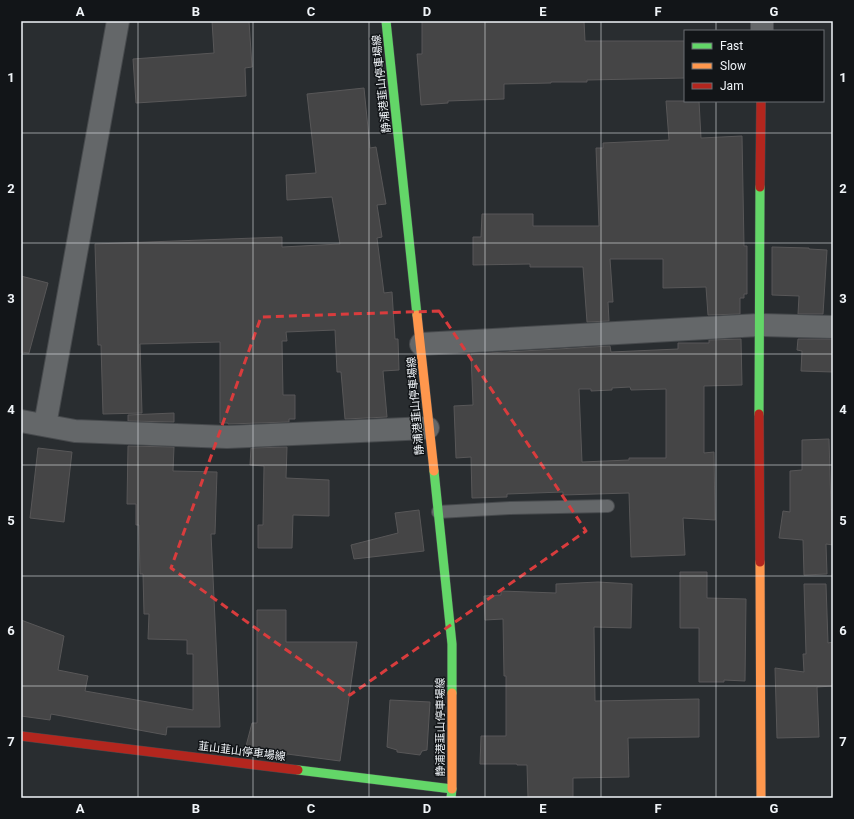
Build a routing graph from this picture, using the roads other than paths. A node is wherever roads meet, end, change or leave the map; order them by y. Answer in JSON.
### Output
{"nodes":[{"id":1,"x":118,"y":21,"type":"edge"},
{"id":2,"x":386,"y":21,"type":"edge"},
{"id":3,"x":761,"y":102,"type":"edge"},
{"id":4,"x":759,"y":325,"type":"junction"},
{"id":5,"x":833,"y":327,"type":"edge"},
{"id":6,"x":421,"y":344,"type":"junction"},
{"id":7,"x":21,"y":421,"type":"edge"},
{"id":8,"x":45,"y":425,"type":"junction"},
{"id":9,"x":428,"y":428,"type":"junction"},
{"id":10,"x":608,"y":506,"type":"dead end"},
{"id":11,"x":438,"y":512,"type":"junction"},
{"id":12,"x":21,"y":736,"type":"edge"},
{"id":13,"x":451,"y":794,"type":"edge"},
{"id":14,"x":761,"y":798,"type":"edge"}],
"edges":[{"from":1,"to":8,"type":"street"},
{"from":2,"to":6,"type":"main road","name":"静浦港韮山停車場線"},
{"from":3,"to":4,"type":"main road"},
{"from":4,"to":5,"type":"street"},
{"from":4,"to":6,"type":"street"},
{"from":4,"to":14,"type":"main road"},
{"from":6,"to":9,"type":"main road","name":"静浦港韮山停車場線"},
{"from":7,"to":8,"type":"street"},
{"from":8,"to":9,"type":"street"},
{"from":9,"to":11,"type":"main road","name":"静浦港韮山停車場線"},
{"from":10,"to":11,"type":"lane"},
{"from":11,"to":13,"type":"main road","name":"静浦港韮山停車場線"},
{"from":12,"to":13,"type":"main road","name":"韮山韮山停車場線"}]}
